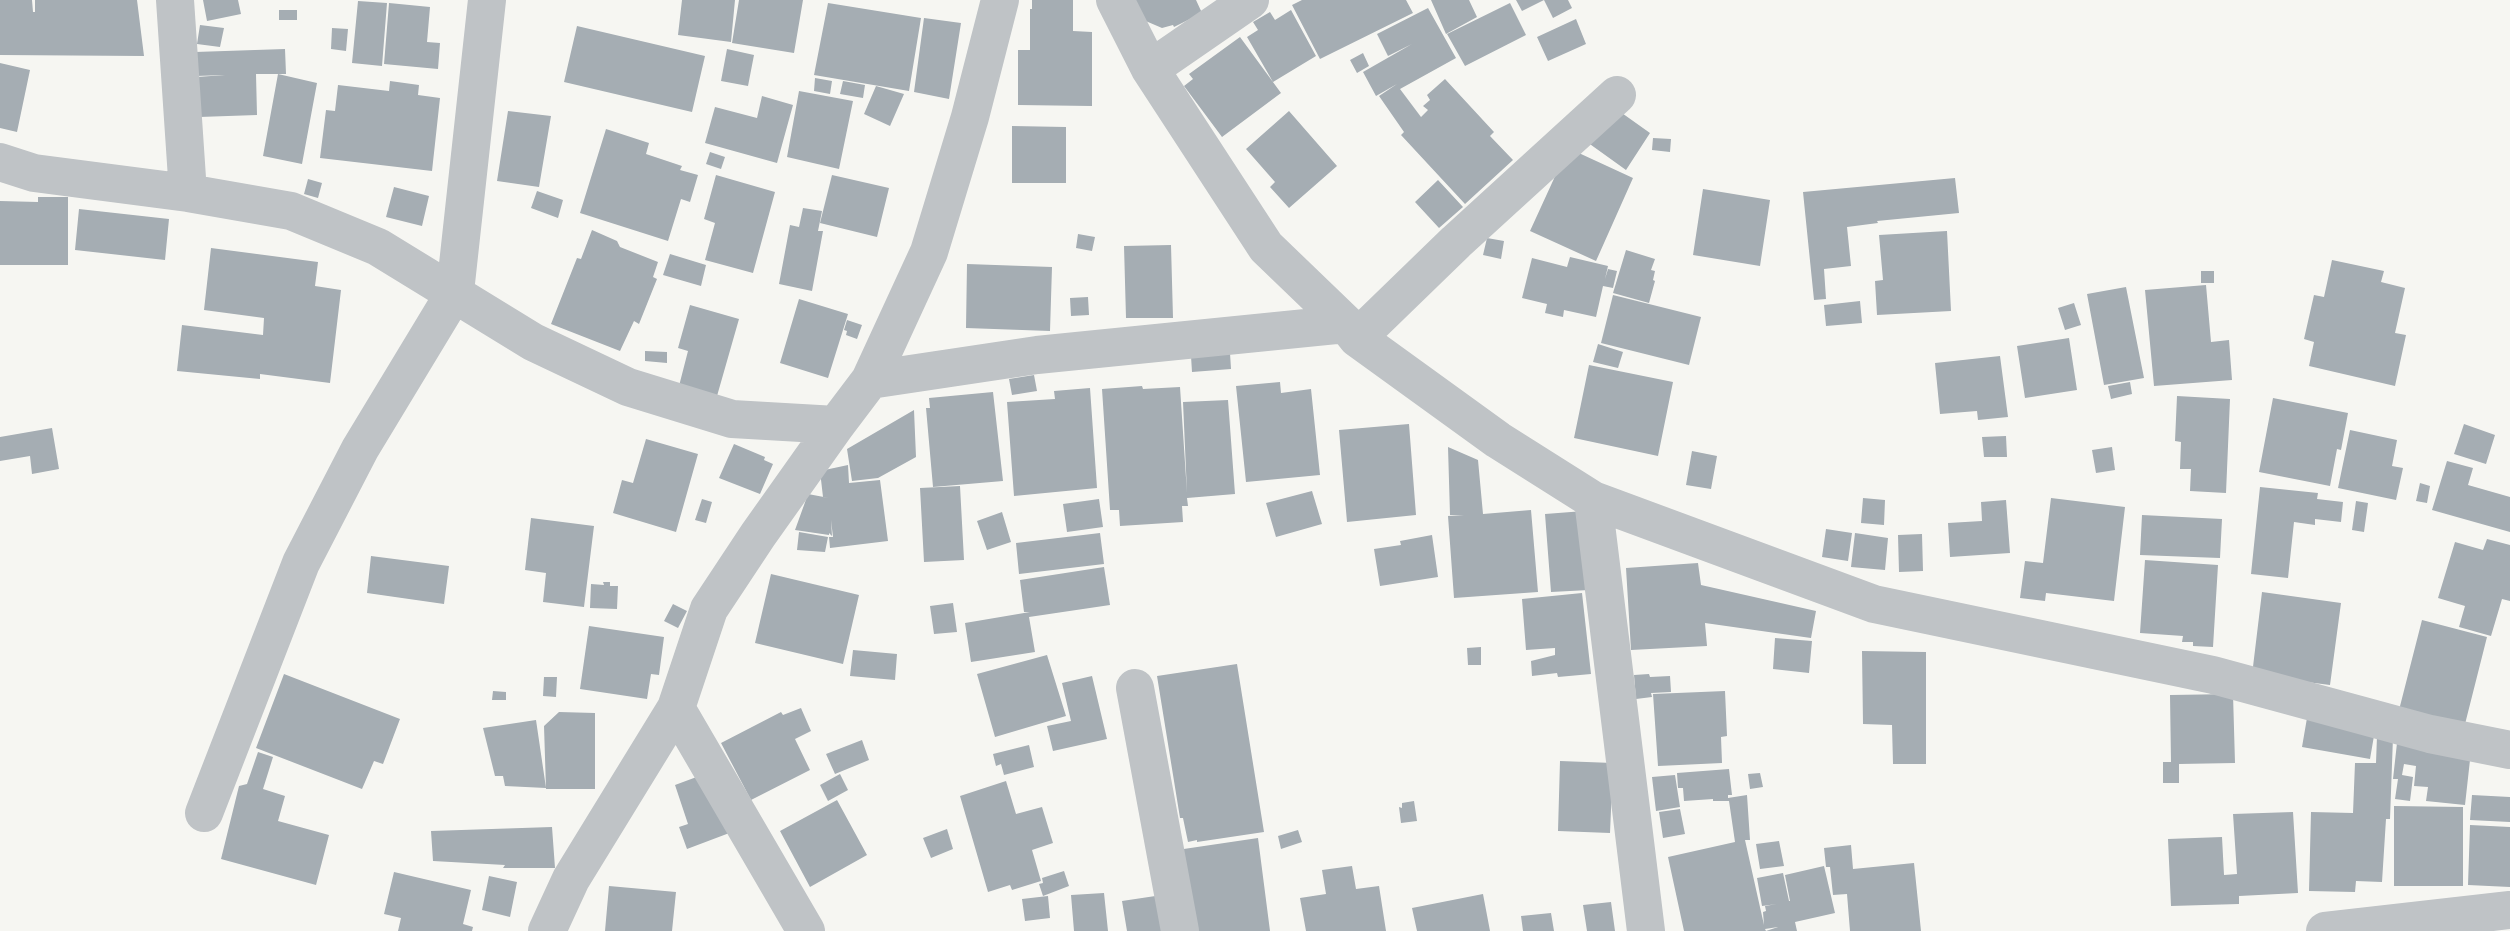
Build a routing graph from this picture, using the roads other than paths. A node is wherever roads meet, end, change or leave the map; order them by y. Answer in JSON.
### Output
{"nodes":[{"id":1,"x":175,"y":0,"type":"edge"},
{"id":2,"x":487,"y":0,"type":"edge"},
{"id":3,"x":1000,"y":0,"type":"edge"},
{"id":4,"x":1115,"y":0,"type":"edge"},
{"id":5,"x":1250,"y":0,"type":"edge"},
{"id":6,"x":1150,"y":69,"type":"junction"},
{"id":7,"x":1617,"y":95,"type":"dead end"},
{"id":8,"x":0,"y":162,"type":"edge"},
{"id":9,"x":188,"y":193,"type":"junction"},
{"id":10,"x":455,"y":292,"type":"junction"},
{"id":11,"x":1352,"y":331,"type":"junction"},
{"id":12,"x":870,"y":380,"type":"junction"},
{"id":13,"x":836,"y":425,"type":"junction"},
{"id":14,"x":1593,"y":500,"type":"junction"},
{"id":15,"x":1135,"y":688,"type":"dead end"},
{"id":16,"x":676,"y":708,"type":"junction"},
{"id":17,"x":2510,"y":750,"type":"edge"},
{"id":18,"x":204,"y":813,"type":"dead end"},
{"id":19,"x":2510,"y":910,"type":"edge"},
{"id":20,"x":547,"y":931,"type":"edge"},
{"id":21,"x":806,"y":931,"type":"edge"},
{"id":22,"x":1180,"y":931,"type":"edge"},
{"id":23,"x":1646,"y":931,"type":"edge"},
{"id":24,"x":2325,"y":931,"type":"edge"}],
"edges":[{"from":1,"to":9,"type":"street"},
{"from":2,"to":10,"type":"street"},
{"from":3,"to":12,"type":"street"},
{"from":4,"to":6,"type":"street"},
{"from":5,"to":6,"type":"street"},
{"from":6,"to":11,"type":"street"},
{"from":7,"to":11,"type":"street"},
{"from":8,"to":9,"type":"street"},
{"from":9,"to":10,"type":"street"},
{"from":10,"to":13,"type":"street"},
{"from":10,"to":18,"type":"street"},
{"from":11,"to":12,"type":"street"},
{"from":11,"to":14,"type":"street"},
{"from":12,"to":13,"type":"street"},
{"from":13,"to":16,"type":"street"},
{"from":14,"to":17,"type":"street"},
{"from":14,"to":23,"type":"street"},
{"from":15,"to":22,"type":"street"},
{"from":16,"to":20,"type":"street"},
{"from":16,"to":21,"type":"street"},
{"from":19,"to":24,"type":"street"}]}
